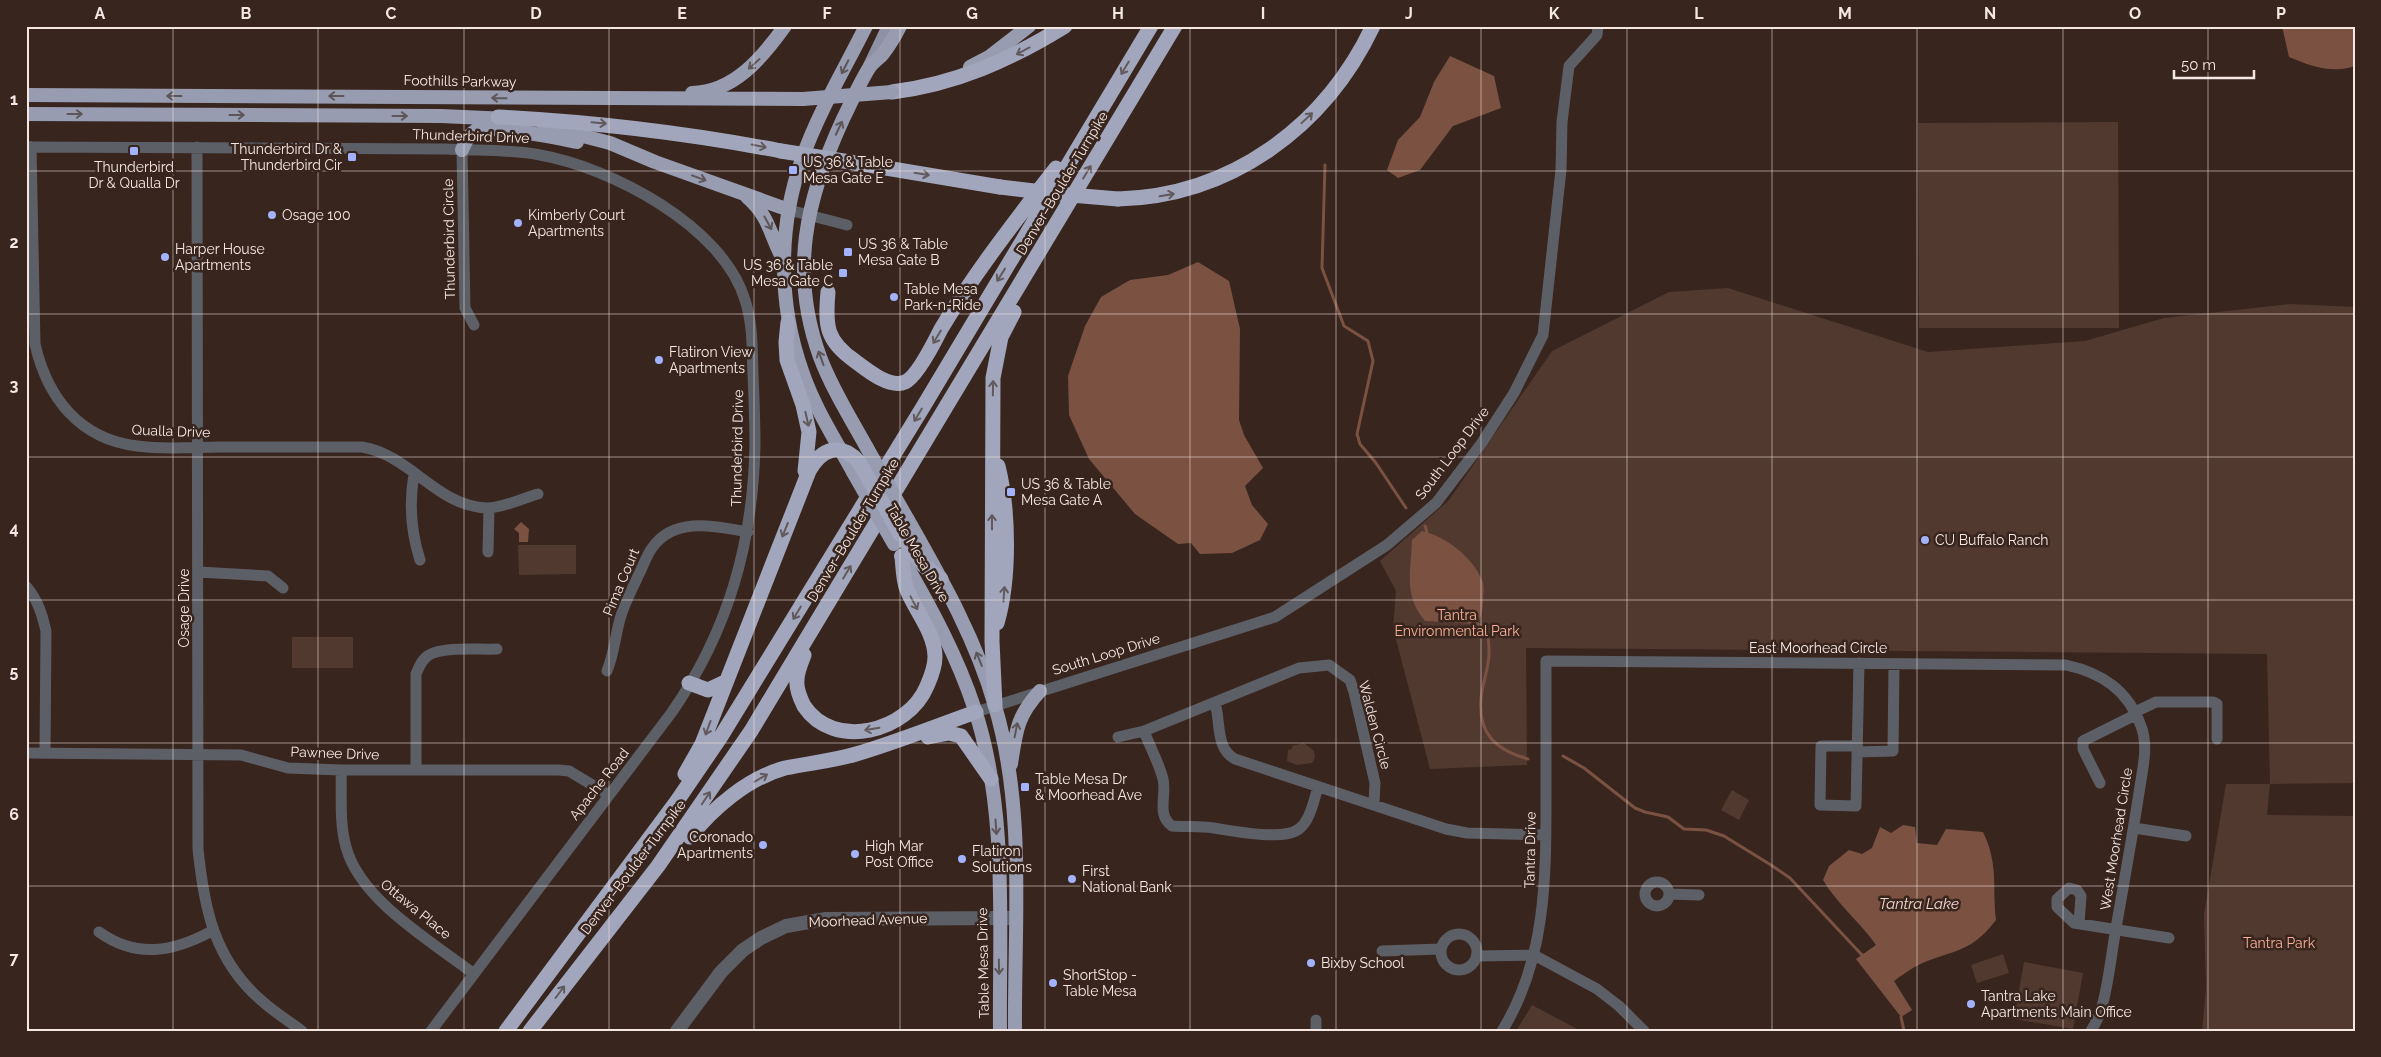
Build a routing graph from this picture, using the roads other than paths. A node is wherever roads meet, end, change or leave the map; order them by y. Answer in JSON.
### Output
{"nodes":[{"id":1,"x":785,"y":26,"type":"edge"},
{"id":2,"x":866,"y":26,"type":"edge"},
{"id":3,"x":888,"y":26,"type":"edge"},
{"id":4,"x":900,"y":26,"type":"edge"},
{"id":5,"x":1029,"y":26,"type":"edge"},
{"id":6,"x":1065,"y":26,"type":"edge"},
{"id":7,"x":1150,"y":26,"type":"edge"},
{"id":8,"x":1175,"y":26,"type":"edge"},
{"id":9,"x":1373,"y":26,"type":"edge"},
{"id":10,"x":1598,"y":26,"type":"edge"},
{"id":11,"x":870,"y":67,"type":"junction"},
{"id":12,"x":892,"y":92,"type":"junction"},
{"id":13,"x":26,"y":95,"type":"edge"},
{"id":14,"x":640,"y":99,"type":"junction"},
{"id":15,"x":1098,"y":113,"type":"junction"},
{"id":16,"x":26,"y":114,"type":"edge"},
{"id":17,"x":498,"y":117,"type":"junction"},
{"id":18,"x":29,"y":147,"type":"edge"},
{"id":19,"x":197,"y":148,"type":"junction"},
{"id":20,"x":462,"y":150,"type":"junction"},
{"id":21,"x":655,"y":162,"type":"junction"},
{"id":22,"x":742,"y":193,"type":"junction"},
{"id":23,"x":789,"y":210,"type":"junction"},
{"id":24,"x":808,"y":215,"type":"junction"},
{"id":25,"x":847,"y":225,"type":"dead end"},
{"id":26,"x":1044,"y":244,"type":"junction"},
{"id":27,"x":784,"y":260,"type":"junction"},
{"id":28,"x":828,"y":292,"type":"joint"},
{"id":29,"x":788,"y":322,"type":"junction"},
{"id":30,"x":474,"y":324,"type":"dead end"},
{"id":31,"x":811,"y":327,"type":"junction"},
{"id":32,"x":198,"y":447,"type":"junction"},
{"id":33,"x":841,"y":450,"type":"junction"},
{"id":34,"x":414,"y":474,"type":"junction"},
{"id":35,"x":802,"y":484,"type":"junction"},
{"id":36,"x":538,"y":494,"type":"dead end"},
{"id":37,"x":489,"y":508,"type":"junction"},
{"id":38,"x":748,"y":532,"type":"junction"},
{"id":39,"x":899,"y":545,"type":"junction"},
{"id":40,"x":488,"y":552,"type":"dead end"},
{"id":41,"x":420,"y":560,"type":"dead end"},
{"id":42,"x":199,"y":572,"type":"junction"},
{"id":43,"x":941,"y":579,"type":"junction"},
{"id":44,"x":26,"y":586,"type":"edge"},
{"id":45,"x":283,"y":588,"type":"dead end"},
{"id":46,"x":813,"y":629,"type":"junction"},
{"id":47,"x":497,"y":649,"type":"dead end"},
{"id":48,"x":1546,"y":661,"type":"joint"},
{"id":49,"x":1859,"y":664,"type":"junction"},
{"id":50,"x":1894,"y":664,"type":"junction"},
{"id":51,"x":607,"y":671,"type":"dead end"},
{"id":52,"x":2090,"y":671,"type":"joint"},
{"id":53,"x":724,"y":682,"type":"junction"},
{"id":54,"x":689,"y":683,"type":"junction"},
{"id":55,"x":1040,"y":691,"type":"junction"},
{"id":56,"x":1215,"y":703,"type":"junction"},
{"id":57,"x":995,"y":705,"type":"junction"},
{"id":58,"x":976,"y":712,"type":"junction"},
{"id":59,"x":2136,"y":713,"type":"junction"},
{"id":60,"x":1144,"y":731,"type":"junction"},
{"id":61,"x":1118,"y":737,"type":"dead end"},
{"id":62,"x":2217,"y":740,"type":"dead end"},
{"id":63,"x":893,"y":742,"type":"junction"},
{"id":64,"x":1857,"y":749,"type":"junction"},
{"id":65,"x":26,"y":753,"type":"edge"},
{"id":66,"x":46,"y":753,"type":"junction"},
{"id":67,"x":198,"y":754,"type":"junction"},
{"id":68,"x":341,"y":770,"type":"junction"},
{"id":69,"x":416,"y":770,"type":"junction"},
{"id":70,"x":1010,"y":777,"type":"junction"},
{"id":71,"x":991,"y":779,"type":"junction"},
{"id":72,"x":2100,"y":783,"type":"dead end"},
{"id":73,"x":1318,"y":787,"type":"junction"},
{"id":74,"x":609,"y":795,"type":"junction"},
{"id":75,"x":1374,"y":803,"type":"junction"},
{"id":76,"x":2134,"y":828,"type":"junction"},
{"id":77,"x":654,"y":832,"type":"junction"},
{"id":78,"x":1546,"y":835,"type":"junction"},
{"id":79,"x":2186,"y":836,"type":"dead end"},
{"id":80,"x":658,"y":866,"type":"junction"},
{"id":81,"x":1669,"y":894,"type":"dead end"},
{"id":82,"x":1699,"y":895,"type":"dead end"},
{"id":83,"x":999,"y":918,"type":"junction"},
{"id":84,"x":1015,"y":918,"type":"junction"},
{"id":85,"x":2079,"y":924,"type":"dead end"},
{"id":86,"x":212,"y":931,"type":"junction"},
{"id":87,"x":2116,"y":931,"type":"junction"},
{"id":88,"x":99,"y":932,"type":"dead end"},
{"id":89,"x":2169,"y":938,"type":"dead end"},
{"id":90,"x":1441,"y":949,"type":"junction"},
{"id":91,"x":1382,"y":951,"type":"dead end"},
{"id":92,"x":1534,"y":955,"type":"junction"},
{"id":93,"x":1477,"y":956,"type":"junction"},
{"id":94,"x":474,"y":974,"type":"junction"},
{"id":95,"x":302,"y":1031,"type":"edge"},
{"id":96,"x":431,"y":1031,"type":"edge"},
{"id":97,"x":506,"y":1031,"type":"edge"},
{"id":98,"x":530,"y":1031,"type":"edge"},
{"id":99,"x":677,"y":1031,"type":"edge"},
{"id":100,"x":1000,"y":1031,"type":"edge"},
{"id":101,"x":1015,"y":1031,"type":"edge"},
{"id":102,"x":1502,"y":1031,"type":"edge"},
{"id":103,"x":1644,"y":1031,"type":"edge"},
{"id":104,"x":2091,"y":1031,"type":"edge"}],
"edges":[{"from":1,"to":14,"type":"highway","one_way":true},
{"from":2,"to":23,"type":"highway","one_way":true},
{"from":3,"to":11,"type":"main road"},
{"from":4,"to":11,"type":"highway","name":"Table Mesa Drive"},
{"from":5,"to":12,"type":"highway","name":"Foothills Parkway"},
{"from":6,"to":12,"type":"highway","one_way":true},
{"from":7,"to":15,"type":"highway","name":"Denver–Boulder Turnpike","one_way":true},
{"from":26,"to":8,"type":"highway","name":"Denver–Boulder Turnpike","one_way":true},
{"from":17,"to":9,"type":"highway","one_way":true,"bridge":true},
{"from":10,"to":55,"type":"street","name":"South Loop Drive"},
{"from":24,"to":11,"type":"highway","name":"Table Mesa Drive","one_way":true},
{"from":12,"to":14,"type":"highway","name":"Foothills Parkway","bridge":true},
{"from":14,"to":13,"type":"highway","name":"Foothills Parkway","one_way":true},
{"from":15,"to":28,"type":"highway","one_way":true},
{"from":15,"to":77,"type":"highway","name":"Denver–Boulder Turnpike","one_way":true},
{"from":16,"to":17,"type":"highway","one_way":true},
{"from":17,"to":21,"type":"highway"},
{"from":18,"to":19,"type":"street","name":"Thunderbird Drive"},
{"from":18,"to":32,"type":"street","name":"Qualla Drive"},
{"from":19,"to":20,"type":"street","name":"Thunderbird Drive"},
{"from":19,"to":32,"type":"street","name":"Osage Drive"},
{"from":20,"to":21,"type":"highway"},
{"from":20,"to":30,"type":"street","name":"Thunderbird Circle"},
{"from":20,"to":38,"type":"street","name":"Thunderbird Drive"},
{"from":21,"to":22,"type":"highway","one_way":true},
{"from":22,"to":23,"type":"highway"},
{"from":22,"to":27,"type":"highway","one_way":true},
{"from":23,"to":24,"type":"street"},
{"from":23,"to":27,"type":"highway"},
{"from":24,"to":25,"type":"street"},
{"from":24,"to":31,"type":"highway","name":"Table Mesa Drive"},
{"from":46,"to":26,"type":"highway","name":"Denver–Boulder Turnpike","one_way":true},
{"from":57,"to":26,"type":"highway","one_way":true},
{"from":27,"to":29,"type":"highway"},
{"from":28,"to":31,"type":"highway"},
{"from":29,"to":33,"type":"highway"},
{"from":29,"to":35,"type":"highway","one_way":true},
{"from":43,"to":31,"type":"highway","name":"Table Mesa Drive","one_way":true,"bridge":true},
{"from":32,"to":34,"type":"street","name":"Qualla Drive"},
{"from":32,"to":42,"type":"street","name":"Osage Drive"},
{"from":33,"to":35,"type":"highway"},
{"from":33,"to":39,"type":"highway","bridge":true},
{"from":34,"to":37,"type":"street","name":"Qualla Drive"},
{"from":34,"to":41,"type":"street"},
{"from":35,"to":53,"type":"highway","one_way":true},
{"from":36,"to":37,"type":"street","name":"Qualla Drive"},
{"from":37,"to":40,"type":"street"},
{"from":38,"to":51,"type":"street","name":"Pima Court"},
{"from":38,"to":54,"type":"street","name":"Apache Road"},
{"from":39,"to":43,"type":"highway"},
{"from":39,"to":46,"type":"highway","one_way":true},
{"from":39,"to":58,"type":"highway","name":"Table Mesa Drive"},
{"from":42,"to":45,"type":"street"},
{"from":42,"to":67,"type":"street","name":"Osage Drive"},
{"from":57,"to":43,"type":"highway","name":"Table Mesa Drive","one_way":true},
{"from":44,"to":66,"type":"street"},
{"from":80,"to":46,"type":"highway","name":"Denver–Boulder Turnpike","one_way":true},
{"from":47,"to":69,"type":"street"},
{"from":48,"to":49,"type":"street","name":"East Moorhead Circle"},
{"from":48,"to":78,"type":"street","name":"Tantra Drive"},
{"from":49,"to":50,"type":"street","name":"East Moorhead Circle"},
{"from":49,"to":64,"type":"street"},
{"from":50,"to":52,"type":"street","name":"East Moorhead Circle"},
{"from":50,"to":64,"type":"street"},
{"from":52,"to":59,"type":"street","name":"West Moorhead Circle"},
{"from":53,"to":54,"type":"highway"},
{"from":53,"to":77,"type":"highway","one_way":true},
{"from":54,"to":74,"type":"street","name":"Apache Road"},
{"from":55,"to":57,"type":"street","name":"South Loop Drive"},
{"from":70,"to":55,"type":"highway","one_way":true},
{"from":56,"to":60,"type":"street","name":"Walden Circle"},
{"from":56,"to":73,"type":"street"},
{"from":56,"to":75,"type":"street","name":"Walden Circle"},
{"from":57,"to":58,"type":"street","name":"South Loop Drive"},
{"from":57,"to":70,"type":"highway","name":"Table Mesa Drive"},
{"from":58,"to":63,"type":"highway"},
{"from":58,"to":71,"type":"highway","name":"Table Mesa Drive"},
{"from":59,"to":62,"type":"street"},
{"from":59,"to":72,"type":"street"},
{"from":59,"to":76,"type":"street","name":"West Moorhead Circle"},
{"from":60,"to":61,"type":"street","name":"Walden Circle"},
{"from":60,"to":73,"type":"street"},
{"from":63,"to":71,"type":"highway"},
{"from":80,"to":63,"type":"highway","one_way":true},
{"from":64,"to":64,"type":"street"},
{"from":65,"to":66,"type":"street","name":"Pawnee Drive"},
{"from":66,"to":67,"type":"street","name":"Pawnee Drive"},
{"from":67,"to":68,"type":"street","name":"Pawnee Drive"},
{"from":67,"to":86,"type":"street","name":"Osage Drive"},
{"from":68,"to":69,"type":"street","name":"Pawnee Drive"},
{"from":68,"to":94,"type":"street","name":"Ottawa Place"},
{"from":69,"to":74,"type":"street","name":"Pawnee Drive"},
{"from":70,"to":84,"type":"highway","name":"Table Mesa Drive"},
{"from":71,"to":83,"type":"highway","name":"Table Mesa Drive","one_way":true},
{"from":73,"to":75,"type":"street"},
{"from":74,"to":94,"type":"street","name":"Apache Road"},
{"from":75,"to":78,"type":"street"},
{"from":76,"to":79,"type":"street"},
{"from":76,"to":87,"type":"street","name":"West Moorhead Circle"},
{"from":77,"to":97,"type":"highway","name":"Denver–Boulder Turnpike"},
{"from":78,"to":92,"type":"street","name":"Tantra Drive"},
{"from":98,"to":80,"type":"highway","name":"Denver–Boulder Turnpike","one_way":true},
{"from":81,"to":82,"type":"street"},
{"from":83,"to":84,"type":"street","name":"Moorhead Avenue"},
{"from":83,"to":99,"type":"street","name":"Moorhead Avenue"},
{"from":83,"to":100,"type":"highway","name":"Table Mesa Drive","one_way":true},
{"from":84,"to":101,"type":"highway","name":"Table Mesa Drive"},
{"from":85,"to":87,"type":"street"},
{"from":86,"to":88,"type":"street"},
{"from":86,"to":95,"type":"street","name":"Osage Drive"},
{"from":87,"to":89,"type":"street"},
{"from":87,"to":104,"type":"street","name":"West Moorhead Circle"},
{"from":90,"to":91,"type":"street"},
{"from":90,"to":93,"type":"street"},
{"from":90,"to":93,"type":"street"},
{"from":92,"to":93,"type":"street"},
{"from":92,"to":102,"type":"street","name":"Tantra Drive"},
{"from":92,"to":103,"type":"street"},
{"from":94,"to":96,"type":"street","name":"Apache Road"}]}
